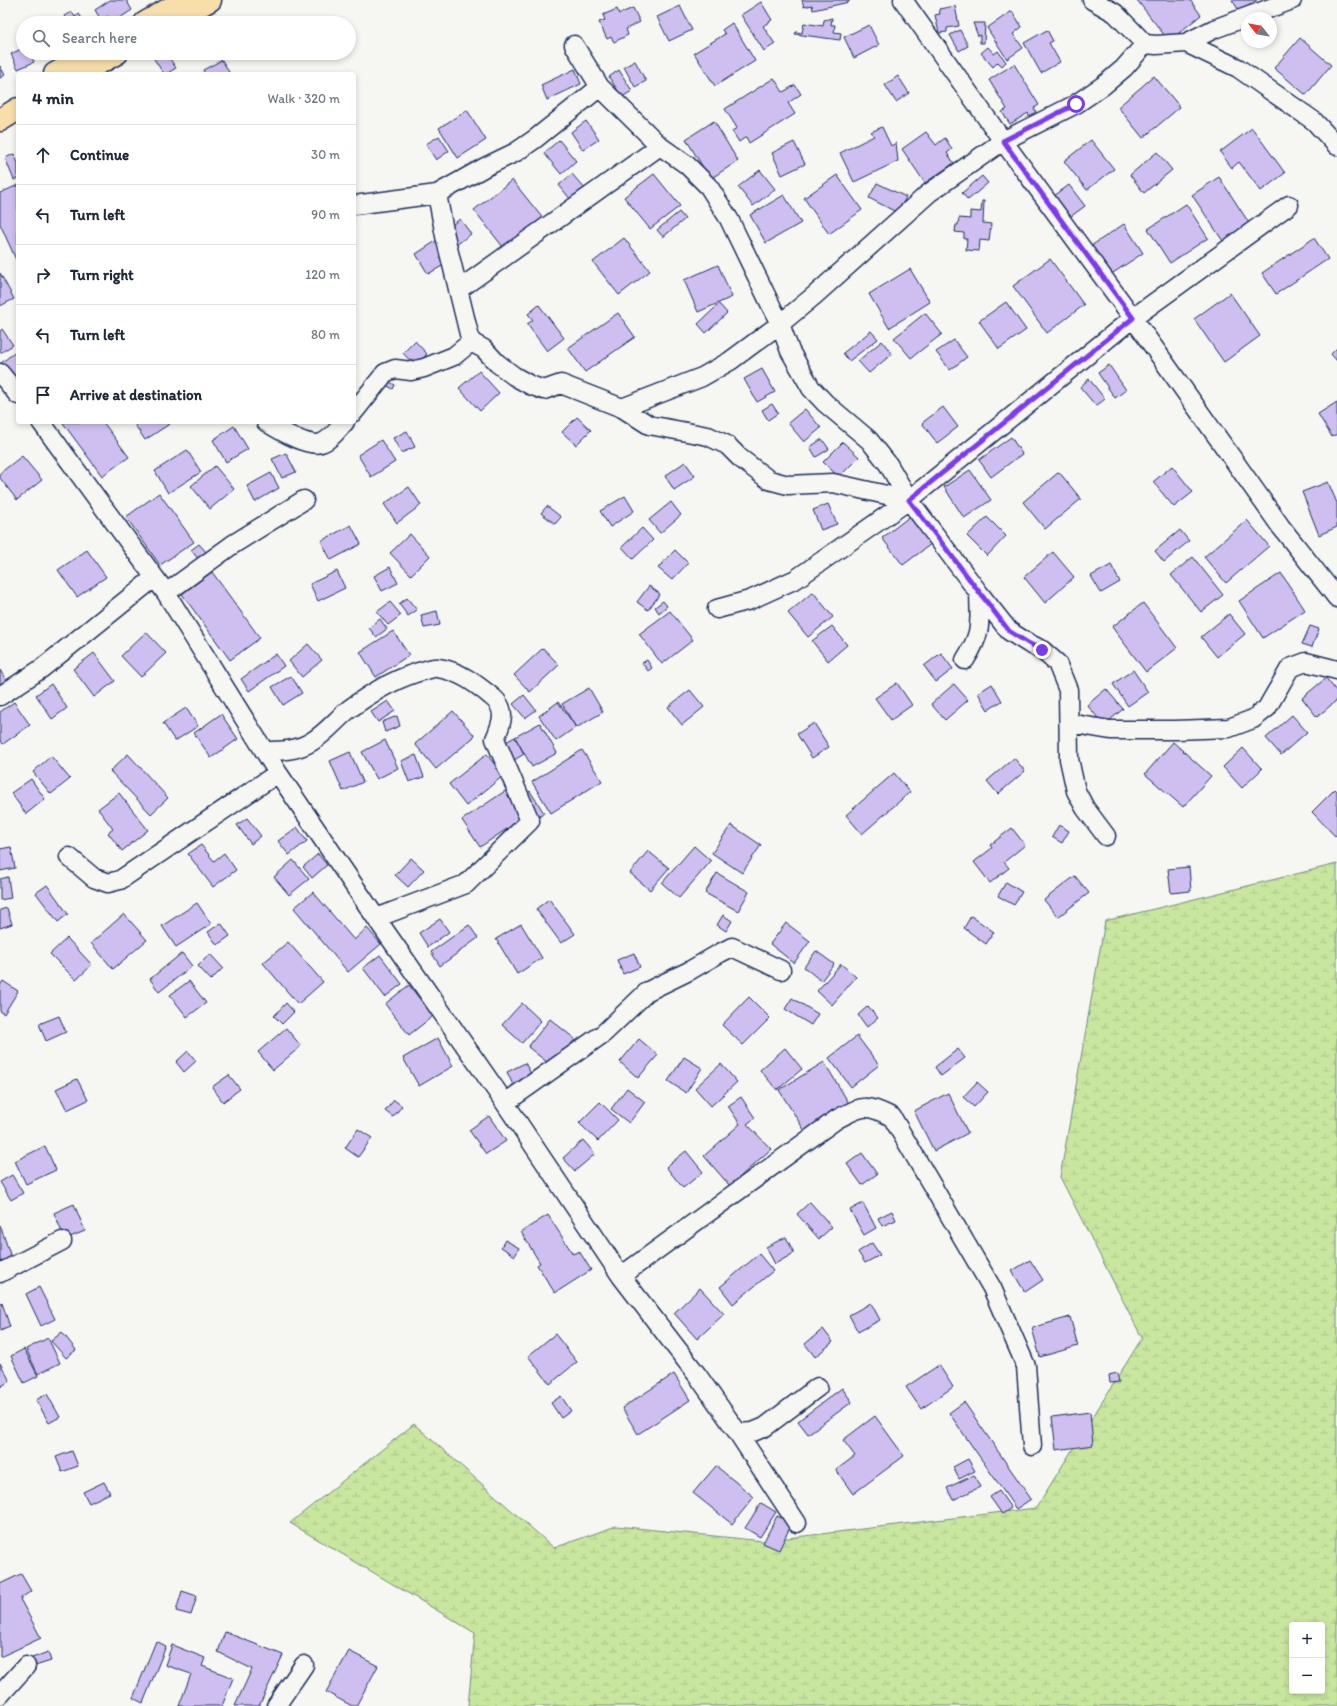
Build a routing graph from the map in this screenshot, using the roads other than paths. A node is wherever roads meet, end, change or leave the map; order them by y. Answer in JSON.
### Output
{"nodes":[{"id":1,"x":184,"y":0,"type":"edge"},
{"id":2,"x":210,"y":0,"type":"edge"},
{"id":3,"x":903,"y":0,"type":"edge"},
{"id":4,"x":1092,"y":0,"type":"edge"},
{"id":5,"x":1292,"y":0,"type":"edge"},
{"id":6,"x":157,"y":16,"type":"edge"},
{"id":7,"x":181,"y":16,"type":"edge"},
{"id":8,"x":1186,"y":43,"type":"junction"},
{"id":9,"x":1145,"y":44,"type":"junction"},
{"id":10,"x":574,"y":45,"type":"dead end"},
{"id":11,"x":80,"y":60,"type":"edge"},
{"id":12,"x":105,"y":60,"type":"edge"},
{"id":13,"x":59,"y":72,"type":"edge"},
{"id":14,"x":84,"y":72,"type":"edge"},
{"id":15,"x":600,"y":87,"type":"junction"},
{"id":16,"x":16,"y":95,"type":"edge"},
{"id":17,"x":0,"y":104,"type":"edge"},
{"id":18,"x":16,"y":110,"type":"edge"},
{"id":19,"x":0,"y":120,"type":"edge"},
{"id":20,"x":1003,"y":141,"type":"junction"},
{"id":21,"x":660,"y":146,"type":"junction"},
{"id":22,"x":1337,"y":146,"type":"edge"},
{"id":23,"x":437,"y":194,"type":"junction"},
{"id":24,"x":356,"y":205,"type":"edge"},
{"id":25,"x":1289,"y":205,"type":"dead end"},
{"id":26,"x":458,"y":290,"type":"junction"},
{"id":27,"x":1133,"y":318,"type":"junction"},
{"id":28,"x":780,"y":324,"type":"junction"},
{"id":29,"x":471,"y":342,"type":"junction"},
{"id":30,"x":0,"y":373,"type":"edge"},
{"id":31,"x":16,"y":393,"type":"edge"},
{"id":32,"x":622,"y":408,"type":"junction"},
{"id":33,"x":356,"y":409,"type":"edge"},
{"id":34,"x":269,"y":424,"type":"edge"},
{"id":35,"x":343,"y":424,"type":"edge"},
{"id":36,"x":50,"y":425,"type":"edge"},
{"id":37,"x":304,"y":500,"type":"dead end"},
{"id":38,"x":909,"y":500,"type":"junction"},
{"id":39,"x":154,"y":578,"type":"junction"},
{"id":40,"x":166,"y":593,"type":"junction"},
{"id":41,"x":979,"y":593,"type":"junction"},
{"id":42,"x":1337,"y":598,"type":"edge"},
{"id":43,"x":717,"y":609,"type":"dead end"},
{"id":44,"x":965,"y":660,"type":"dead end"},
{"id":45,"x":1337,"y":670,"type":"edge"},
{"id":46,"x":0,"y":696,"type":"edge"},
{"id":47,"x":1069,"y":723,"type":"junction"},
{"id":48,"x":264,"y":751,"type":"junction"},
{"id":49,"x":278,"y":773,"type":"junction"},
{"id":50,"x":1106,"y":836,"type":"dead end"},
{"id":51,"x":69,"y":857,"type":"dead end"},
{"id":52,"x":376,"y":918,"type":"junction"},
{"id":53,"x":781,"y":970,"type":"dead end"},
{"id":54,"x":505,"y":1103,"type":"junction"},
{"id":55,"x":62,"y":1241,"type":"dead end"},
{"id":56,"x":0,"y":1273,"type":"edge"},
{"id":57,"x":621,"y":1276,"type":"junction"},
{"id":58,"x":818,"y":1387,"type":"dead end"},
{"id":59,"x":738,"y":1433,"type":"junction"},
{"id":60,"x":1032,"y":1446,"type":"dead end"},
{"id":61,"x":797,"y":1523,"type":"dead end"},
{"id":62,"x":304,"y":1665,"type":"dead end"},
{"id":63,"x":26,"y":1666,"type":"dead end"},
{"id":64,"x":0,"y":1695,"type":"edge"},
{"id":65,"x":276,"y":1706,"type":"edge"}],
"edges":[{"from":1,"to":6,"type":"main road"},
{"from":2,"to":7,"type":"main road"},
{"from":3,"to":20,"type":"street"},
{"from":4,"to":9,"type":"street"},
{"from":5,"to":8,"type":"street"},
{"from":8,"to":9,"type":"street"},
{"from":8,"to":22,"type":"street"},
{"from":9,"to":20,"type":"street"},
{"from":10,"to":15,"type":"street"},
{"from":11,"to":13,"type":"main road"},
{"from":12,"to":14,"type":"main road"},
{"from":15,"to":21,"type":"street"},
{"from":15,"to":23,"type":"street"},
{"from":16,"to":17,"type":"main road"},
{"from":18,"to":19,"type":"main road"},
{"from":20,"to":27,"type":"street"},
{"from":20,"to":28,"type":"street"},
{"from":21,"to":26,"type":"street"},
{"from":21,"to":28,"type":"street"},
{"from":23,"to":24,"type":"street"},
{"from":23,"to":26,"type":"street"},
{"from":25,"to":27,"type":"street"},
{"from":26,"to":29,"type":"street"},
{"from":27,"to":38,"type":"street"},
{"from":27,"to":42,"type":"street"},
{"from":28,"to":32,"type":"street"},
{"from":28,"to":38,"type":"street"},
{"from":29,"to":32,"type":"street"},
{"from":29,"to":33,"type":"street"},
{"from":30,"to":31,"type":"street"},
{"from":32,"to":38,"type":"street"},
{"from":34,"to":35,"type":"street"},
{"from":36,"to":39,"type":"street"},
{"from":37,"to":40,"type":"street"},
{"from":38,"to":41,"type":"street"},
{"from":38,"to":43,"type":"street"},
{"from":39,"to":40,"type":"street"},
{"from":39,"to":46,"type":"street"},
{"from":40,"to":48,"type":"street"},
{"from":41,"to":44,"type":"street"},
{"from":41,"to":47,"type":"street"},
{"from":45,"to":47,"type":"street"},
{"from":47,"to":50,"type":"street"},
{"from":48,"to":49,"type":"street"},
{"from":48,"to":52,"type":"street"},
{"from":49,"to":51,"type":"street"},
{"from":49,"to":52,"type":"street"},
{"from":52,"to":54,"type":"street"},
{"from":53,"to":54,"type":"street"},
{"from":54,"to":57,"type":"street"},
{"from":55,"to":56,"type":"street"},
{"from":57,"to":59,"type":"street"},
{"from":57,"to":60,"type":"street"},
{"from":58,"to":59,"type":"street"},
{"from":59,"to":61,"type":"street"},
{"from":62,"to":65,"type":"street"},
{"from":63,"to":64,"type":"street"}]}
